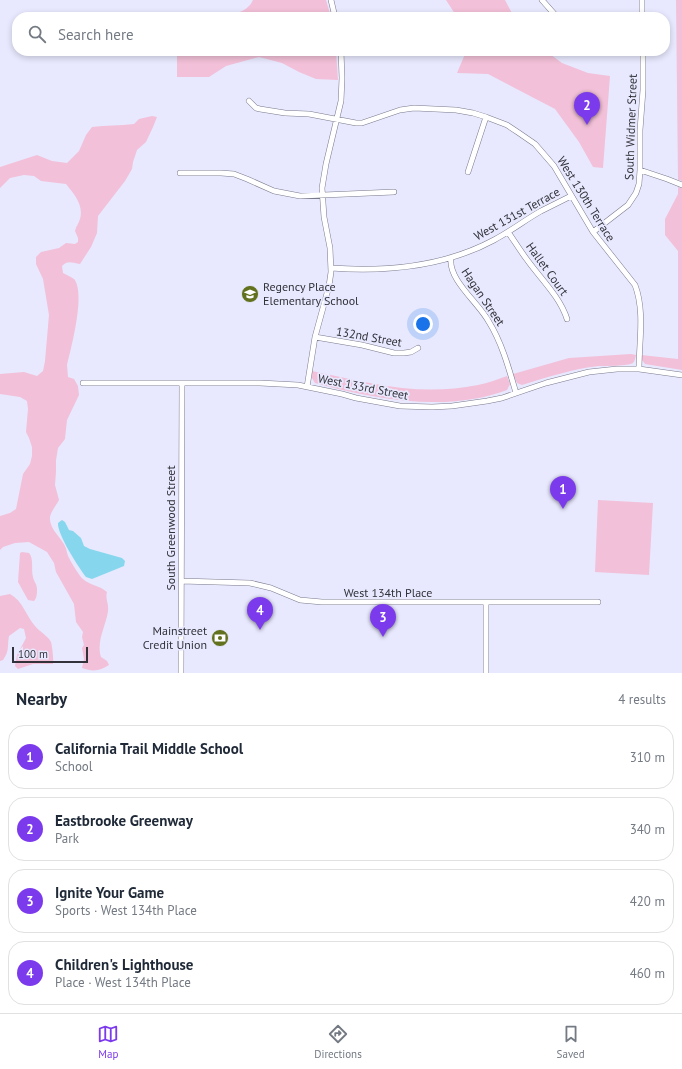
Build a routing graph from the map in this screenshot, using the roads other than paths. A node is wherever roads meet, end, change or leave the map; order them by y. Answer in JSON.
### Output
{"nodes":[{"id":1,"x":331,"y":0,"type":"edge"},
{"id":2,"x":542,"y":0,"type":"edge"},
{"id":3,"x":642,"y":0,"type":"edge"},
{"id":4,"x":334,"y":12,"type":"edge"},
{"id":5,"x":553,"y":12,"type":"edge"},
{"id":6,"x":642,"y":12,"type":"edge"},
{"id":7,"x":341,"y":56,"type":"edge"},
{"id":8,"x":643,"y":56,"type":"edge"},
{"id":9,"x":249,"y":101,"type":"dead end"},
{"id":10,"x":486,"y":117,"type":"junction"},
{"id":11,"x":337,"y":120,"type":"junction"},
{"id":12,"x":640,"y":170,"type":"junction"},
{"id":13,"x":468,"y":172,"type":"dead end"},
{"id":14,"x":180,"y":173,"type":"dead end"},
{"id":15,"x":682,"y":185,"type":"edge"},
{"id":16,"x":394,"y":192,"type":"dead end"},
{"id":17,"x":322,"y":195,"type":"junction"},
{"id":18,"x":571,"y":196,"type":"junction"},
{"id":19,"x":508,"y":232,"type":"junction"},
{"id":20,"x":593,"y":232,"type":"junction"},
{"id":21,"x":451,"y":258,"type":"junction"},
{"id":22,"x":331,"y":268,"type":"junction"},
{"id":23,"x":567,"y":319,"type":"dead end"},
{"id":24,"x":315,"y":337,"type":"junction"},
{"id":25,"x":418,"y":348,"type":"dead end"},
{"id":26,"x":639,"y":369,"type":"junction"},
{"id":27,"x":682,"y":375,"type":"edge"},
{"id":28,"x":83,"y":383,"type":"dead end"},
{"id":29,"x":182,"y":383,"type":"junction"},
{"id":30,"x":307,"y":387,"type":"junction"},
{"id":31,"x":516,"y":393,"type":"junction"},
{"id":32,"x":181,"y":581,"type":"junction"},
{"id":33,"x":486,"y":602,"type":"junction"},
{"id":34,"x":598,"y":602,"type":"dead end"},
{"id":35,"x":181,"y":673,"type":"edge"},
{"id":36,"x":486,"y":673,"type":"edge"}],
"edges":[{"from":1,"to":4,"type":"street"},
{"from":2,"to":5,"type":"street"},
{"from":3,"to":6,"type":"street"},
{"from":7,"to":11,"type":"street"},
{"from":8,"to":12,"type":"street","name":"South Widmer Street"},
{"from":9,"to":11,"type":"street","name":"West 130th Terrace"},
{"from":10,"to":11,"type":"street","name":"West 130th Terrace"},
{"from":10,"to":13,"type":"street"},
{"from":10,"to":18,"type":"street","name":"West 130th Terrace"},
{"from":11,"to":17,"type":"street"},
{"from":12,"to":15,"type":"street"},
{"from":12,"to":20,"type":"street","name":"South Widmer Street"},
{"from":14,"to":17,"type":"street"},
{"from":16,"to":17,"type":"street"},
{"from":17,"to":22,"type":"street"},
{"from":18,"to":19,"type":"street","name":"West 131st Terrace"},
{"from":18,"to":20,"type":"street","name":"West 130th Terrace"},
{"from":19,"to":21,"type":"street","name":"West 131st Terrace"},
{"from":19,"to":23,"type":"street","name":"Hallet Court"},
{"from":20,"to":26,"type":"street","name":"West 130th Terrace"},
{"from":21,"to":22,"type":"street","name":"West 131st Terrace"},
{"from":21,"to":31,"type":"street","name":"Hagan Street"},
{"from":22,"to":24,"type":"street"},
{"from":24,"to":25,"type":"street","name":"132nd Street"},
{"from":24,"to":30,"type":"street"},
{"from":26,"to":27,"type":"street","name":"West 133rd Street"},
{"from":26,"to":31,"type":"street","name":"West 133rd Street"},
{"from":28,"to":29,"type":"street","name":"West 133rd Street"},
{"from":29,"to":30,"type":"street","name":"West 133rd Street"},
{"from":29,"to":32,"type":"street","name":"South Greenwood Street"},
{"from":30,"to":31,"type":"street","name":"West 133rd Street"},
{"from":32,"to":33,"type":"street","name":"West 134th Place"},
{"from":32,"to":35,"type":"street","name":"South Greenwood Street"},
{"from":33,"to":34,"type":"street","name":"West 134th Place"},
{"from":33,"to":36,"type":"street"}]}
